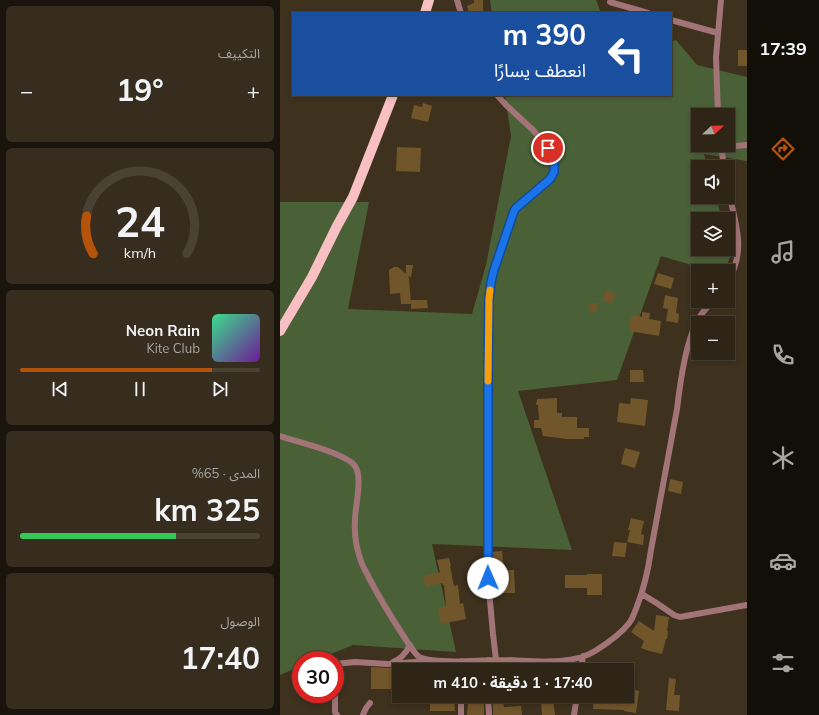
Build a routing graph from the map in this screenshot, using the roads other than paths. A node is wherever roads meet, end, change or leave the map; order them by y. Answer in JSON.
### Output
{"nodes":[{"id":1,"x":429,"y":0,"type":"edge"},
{"id":2,"x":457,"y":0,"type":"edge"},
{"id":3,"x":721,"y":0,"type":"edge"},
{"id":4,"x":610,"y":2,"type":"dead end"},
{"id":5,"x":424,"y":12,"type":"edge"},
{"id":6,"x":461,"y":12,"type":"edge"},
{"id":7,"x":645,"y":12,"type":"edge"},
{"id":8,"x":672,"y":20,"type":"edge"},
{"id":9,"x":718,"y":33,"type":"junction"},
{"id":10,"x":393,"y":96,"type":"edge"},
{"id":11,"x":498,"y":96,"type":"edge"},
{"id":12,"x":718,"y":108,"type":"edge"},
{"id":13,"x":735,"y":146,"type":"edge"},
{"id":14,"x":747,"y":146,"type":"edge"},
{"id":15,"x":732,"y":204,"type":"edge"},
{"id":16,"x":735,"y":269,"type":"edge"},
{"id":17,"x":707,"y":308,"type":"edge"},
{"id":18,"x":280,"y":331,"type":"edge"},
{"id":19,"x":280,"y":436,"type":"edge"},
{"id":20,"x":642,"y":594,"type":"junction"},
{"id":21,"x":747,"y":605,"type":"edge"},
{"id":22,"x":410,"y":645,"type":"junction"},
{"id":23,"x":583,"y":656,"type":"junction"},
{"id":24,"x":429,"y":660,"type":"junction"},
{"id":25,"x":488,"y":660,"type":"joint"},
{"id":26,"x":496,"y":660,"type":"junction"},
{"id":27,"x":462,"y":661,"type":"joint"},
{"id":28,"x":344,"y":663,"type":"edge"},
{"id":29,"x":582,"y":663,"type":"edge"},
{"id":30,"x":388,"y":664,"type":"junction"},
{"id":31,"x":335,"y":703,"type":"edge"},
{"id":32,"x":461,"y":703,"type":"edge"},
{"id":33,"x":488,"y":703,"type":"edge"},
{"id":34,"x":576,"y":703,"type":"edge"},
{"id":35,"x":370,"y":704,"type":"dead end"},
{"id":36,"x":337,"y":715,"type":"edge"},
{"id":37,"x":363,"y":715,"type":"edge"},
{"id":38,"x":461,"y":715,"type":"edge"},
{"id":39,"x":489,"y":715,"type":"edge"},
{"id":40,"x":574,"y":715,"type":"edge"}],
"edges":[{"from":1,"to":5,"type":"main road"},
{"from":2,"to":6,"type":"street"},
{"from":3,"to":9,"type":"street"},
{"from":4,"to":7,"type":"street"},
{"from":8,"to":9,"type":"street"},
{"from":9,"to":12,"type":"street"},
{"from":10,"to":18,"type":"main road"},
{"from":11,"to":26,"type":"street"},
{"from":13,"to":14,"type":"street"},
{"from":15,"to":16,"type":"street"},
{"from":17,"to":20,"type":"street"},
{"from":19,"to":22,"type":"street"},
{"from":20,"to":21,"type":"street"},
{"from":20,"to":23,"type":"street"},
{"from":22,"to":24,"type":"street"},
{"from":22,"to":30,"type":"street"},
{"from":23,"to":26,"type":"street"},
{"from":23,"to":29,"type":"street"},
{"from":24,"to":27,"type":"street"},
{"from":24,"to":30,"type":"street"},
{"from":25,"to":26,"type":"street"},
{"from":25,"to":27,"type":"street"},
{"from":28,"to":30,"type":"street"},
{"from":31,"to":36,"type":"street"},
{"from":32,"to":38,"type":"street"},
{"from":33,"to":39,"type":"street"},
{"from":34,"to":40,"type":"street"},
{"from":35,"to":37,"type":"street"}]}
